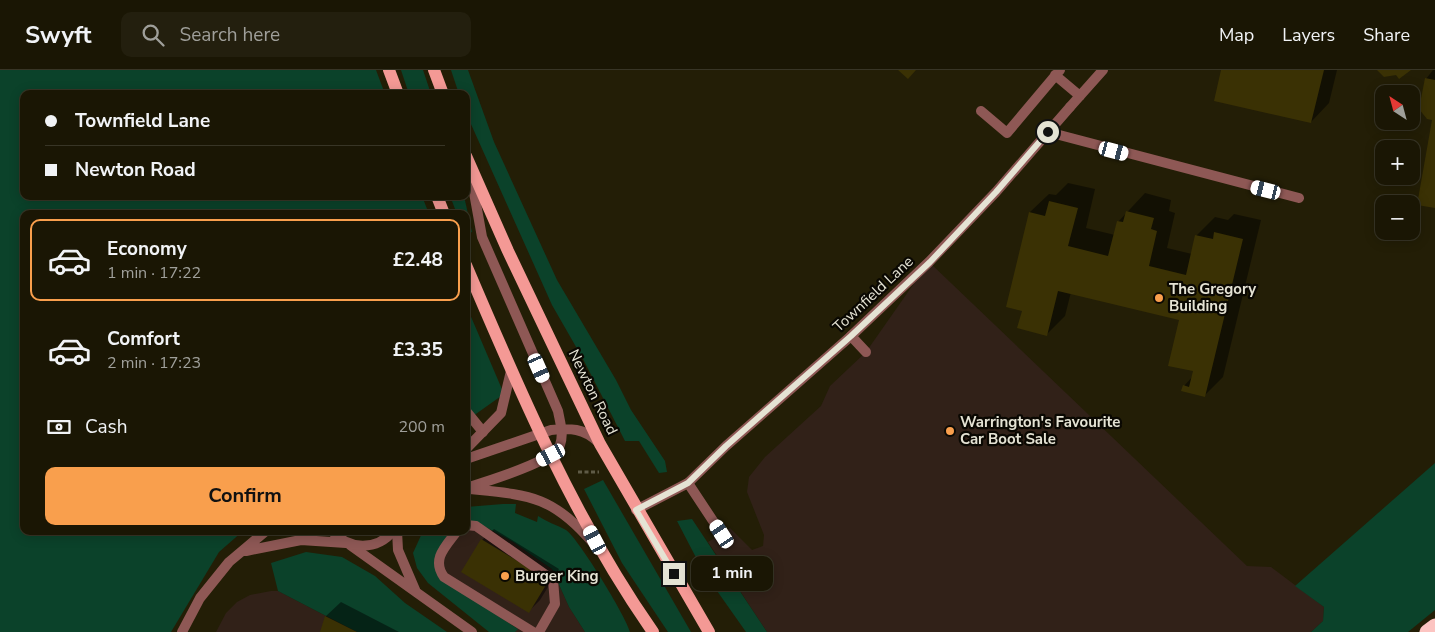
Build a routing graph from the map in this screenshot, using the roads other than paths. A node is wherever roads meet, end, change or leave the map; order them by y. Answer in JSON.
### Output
{"nodes":[{"id":1,"x":389,"y":70,"type":"edge"},
{"id":2,"x":434,"y":70,"type":"edge"},
{"id":3,"x":1103,"y":70,"type":"edge"},
{"id":4,"x":1058,"y":73,"type":"edge"},
{"id":5,"x":396,"y":90,"type":"edge"},
{"id":6,"x":442,"y":90,"type":"edge"},
{"id":7,"x":1080,"y":96,"type":"junction"},
{"id":8,"x":981,"y":111,"type":"dead end"},
{"id":9,"x":1048,"y":132,"type":"junction"},
{"id":10,"x":470,"y":165,"type":"edge"},
{"id":11,"x":470,"y":171,"type":"edge"},
{"id":12,"x":1300,"y":198,"type":"dead end"},
{"id":13,"x":470,"y":274,"type":"edge"},
{"id":14,"x":851,"y":336,"type":"junction"},
{"id":15,"x":866,"y":352,"type":"dead end"},
{"id":16,"x":511,"y":371,"type":"junction"},
{"id":17,"x":470,"y":416,"type":"edge"},
{"id":18,"x":562,"y":429,"type":"junction"},
{"id":19,"x":484,"y":432,"type":"junction"},
{"id":20,"x":541,"y":434,"type":"junction"},
{"id":21,"x":470,"y":444,"type":"edge"},
{"id":22,"x":600,"y":444,"type":"junction"},
{"id":23,"x":551,"y":455,"type":"junction"},
{"id":24,"x":470,"y":459,"type":"edge"},
{"id":25,"x":688,"y":483,"type":"junction"},
{"id":26,"x":470,"y":488,"type":"edge"},
{"id":27,"x":470,"y":489,"type":"edge"},
{"id":28,"x":636,"y":510,"type":"junction"},
{"id":29,"x":470,"y":525,"type":"edge"},
{"id":30,"x":722,"y":534,"type":"dead end"},
{"id":31,"x":261,"y":535,"type":"edge"},
{"id":32,"x":337,"y":535,"type":"edge"},
{"id":33,"x":389,"y":535,"type":"edge"},
{"id":34,"x":396,"y":535,"type":"edge"},
{"id":35,"x":454,"y":535,"type":"edge"},
{"id":36,"x":348,"y":544,"type":"junction"},
{"id":37,"x":243,"y":551,"type":"junction"},
{"id":38,"x":604,"y":557,"type":"junction"},
{"id":39,"x":417,"y":593,"type":"junction"},
{"id":40,"x":1435,"y":626,"type":"edge"},
{"id":41,"x":182,"y":632,"type":"edge"},
{"id":42,"x":472,"y":632,"type":"edge"},
{"id":43,"x":533,"y":632,"type":"edge"},
{"id":44,"x":539,"y":632,"type":"edge"},
{"id":45,"x":653,"y":632,"type":"edge"},
{"id":46,"x":709,"y":632,"type":"edge"},
{"id":47,"x":1427,"y":632,"type":"edge"}],
"edges":[{"from":1,"to":5,"type":"main road"},
{"from":2,"to":6,"type":"main road"},
{"from":3,"to":7,"type":"street","name":"Townfield Lane"},
{"from":4,"to":7,"type":"street"},
{"from":4,"to":8,"type":"street"},
{"from":7,"to":9,"type":"street","name":"Townfield Lane"},
{"from":9,"to":12,"type":"street"},
{"from":9,"to":14,"type":"street","name":"Townfield Lane"},
{"from":10,"to":22,"type":"main road","name":"Newton Road"},
{"from":11,"to":18,"type":"street"},
{"from":13,"to":16,"type":"main road"},
{"from":14,"to":15,"type":"street"},
{"from":14,"to":25,"type":"street","name":"Townfield Lane"},
{"from":16,"to":19,"type":"street"},
{"from":16,"to":20,"type":"main road"},
{"from":17,"to":19,"type":"street"},
{"from":18,"to":20,"type":"street"},
{"from":18,"to":22,"type":"street"},
{"from":18,"to":23,"type":"street"},
{"from":19,"to":21,"type":"street"},
{"from":20,"to":23,"type":"main road"},
{"from":20,"to":24,"type":"street"},
{"from":22,"to":28,"type":"main road","name":"Newton Road"},
{"from":23,"to":26,"type":"street"},
{"from":23,"to":38,"type":"main road"},
{"from":25,"to":28,"type":"street","name":"Townfield Lane"},
{"from":25,"to":30,"type":"street"},
{"from":27,"to":38,"type":"street"},
{"from":28,"to":46,"type":"main road","name":"Newton Road"},
{"from":29,"to":44,"type":"street"},
{"from":31,"to":37,"type":"street"},
{"from":32,"to":36,"type":"street"},
{"from":33,"to":36,"type":"street"},
{"from":34,"to":39,"type":"street"},
{"from":35,"to":43,"type":"street"},
{"from":36,"to":37,"type":"street"},
{"from":36,"to":39,"type":"street"},
{"from":37,"to":41,"type":"street"},
{"from":38,"to":45,"type":"main road"},
{"from":39,"to":42,"type":"street"},
{"from":40,"to":47,"type":"highway"}]}
